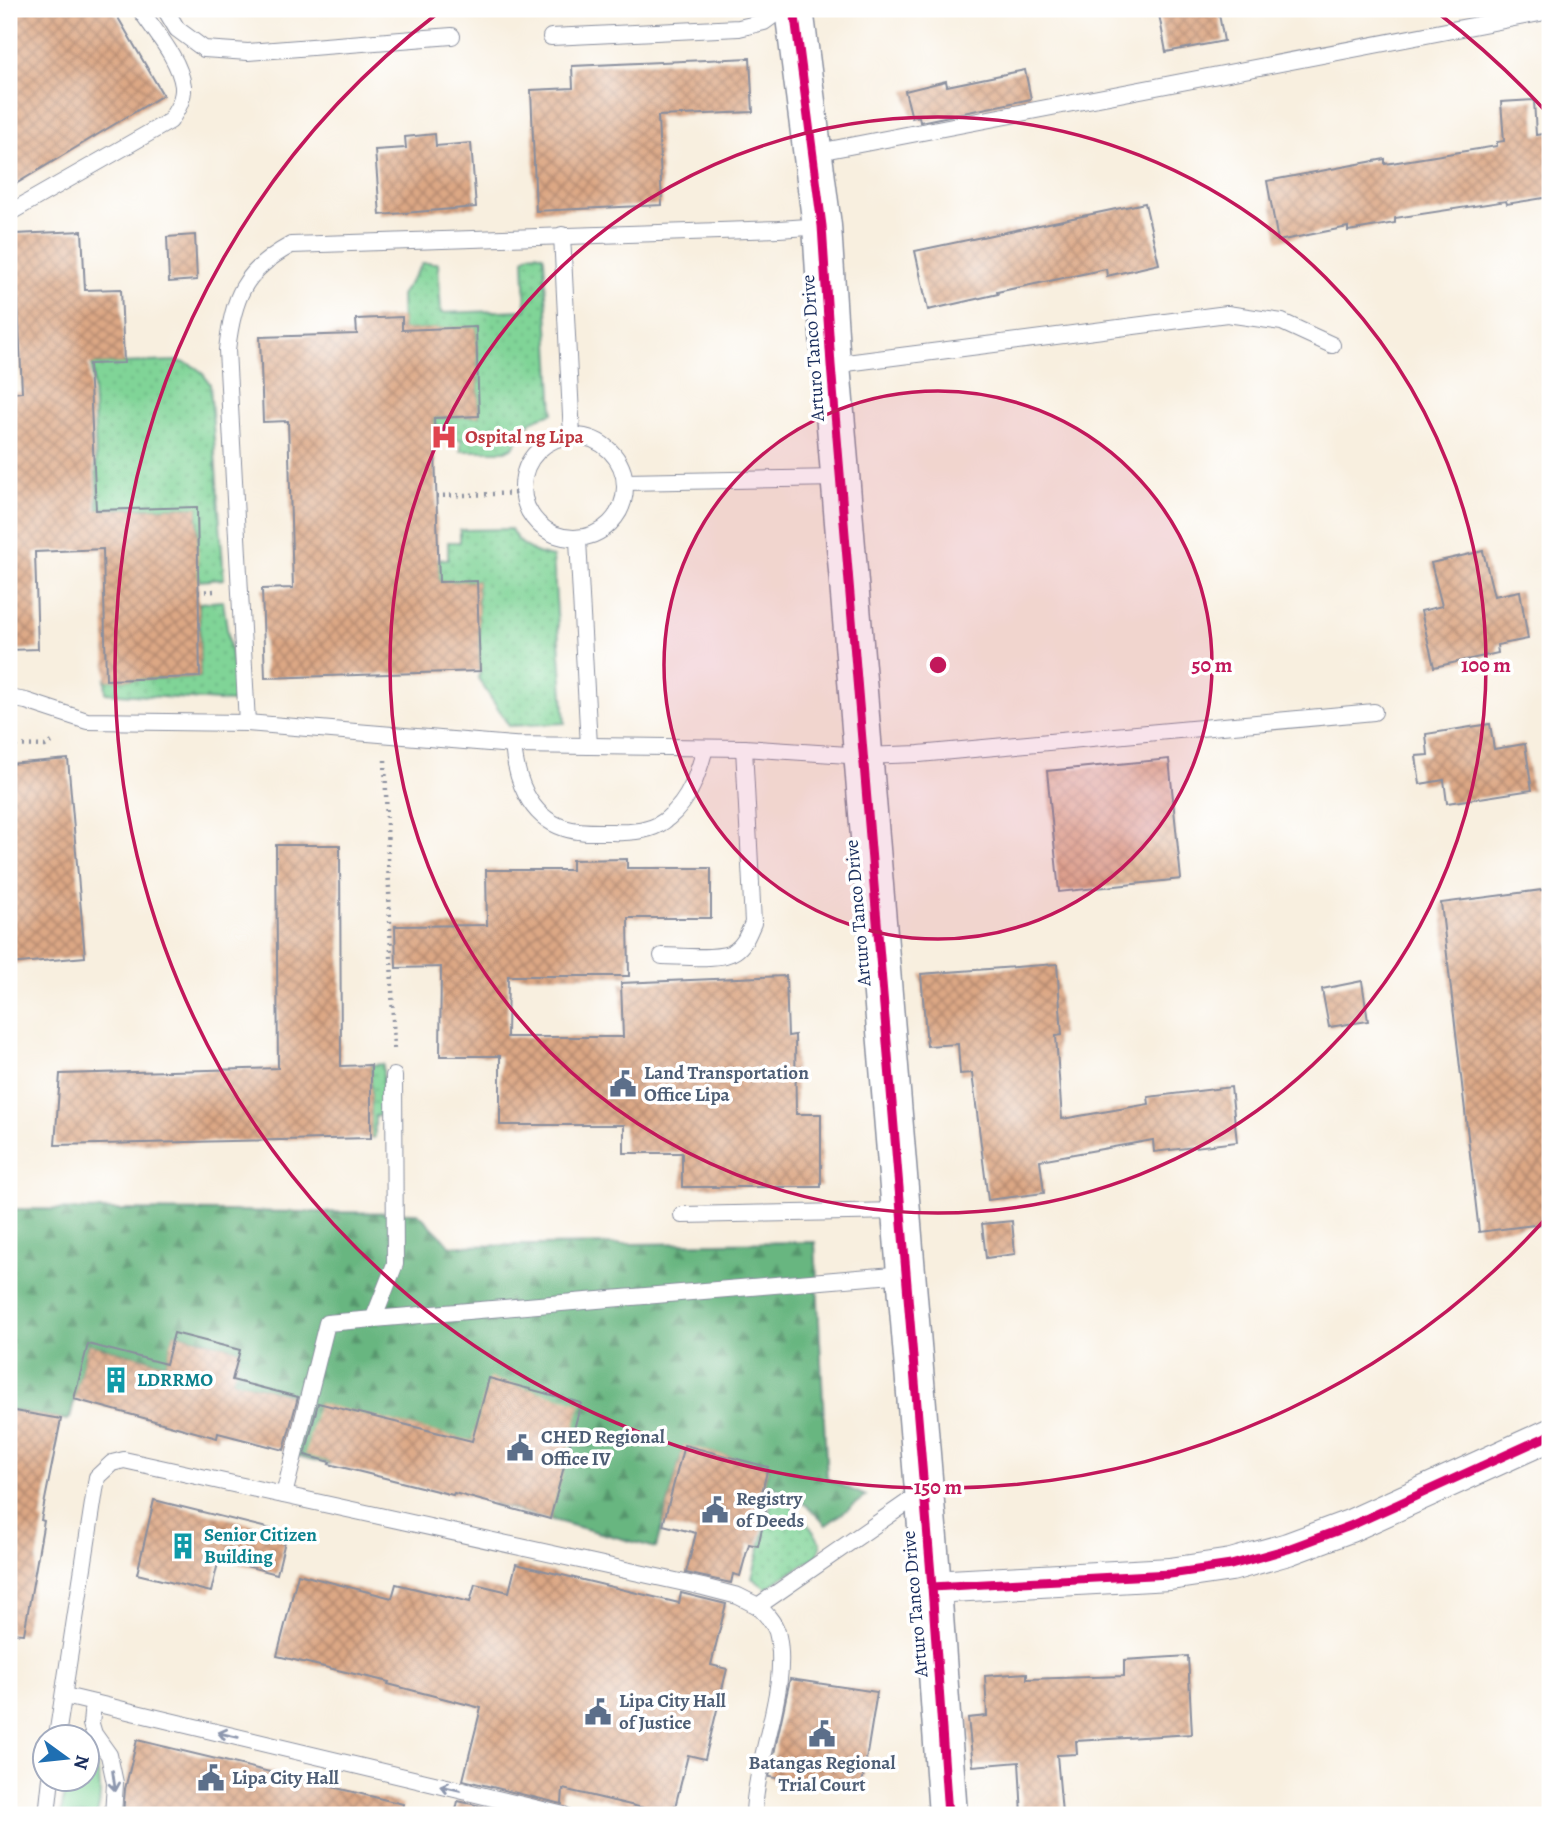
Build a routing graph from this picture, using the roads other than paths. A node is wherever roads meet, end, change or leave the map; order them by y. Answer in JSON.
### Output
{"nodes":[{"id":1,"x":140,"y":9,"type":"edge"},
{"id":2,"x":165,"y":9,"type":"edge"},
{"id":3,"x":782,"y":9,"type":"edge"},
{"id":4,"x":794,"y":9,"type":"edge"},
{"id":5,"x":1540,"y":13,"type":"dead end"},
{"id":6,"x":452,"y":36,"type":"dead end"},
{"id":7,"x":551,"y":37,"type":"dead end"},
{"id":8,"x":813,"y":153,"type":"junction"},
{"id":9,"x":9,"y":213,"type":"edge"},
{"id":10,"x":822,"y":226,"type":"junction"},
{"id":11,"x":562,"y":235,"type":"junction"},
{"id":12,"x":1332,"y":345,"type":"dead end"},
{"id":13,"x":831,"y":365,"type":"junction"},
{"id":14,"x":572,"y":436,"type":"junction"},
{"id":15,"x":841,"y":478,"type":"junction"},
{"id":16,"x":625,"y":482,"type":"junction"},
{"id":17,"x":578,"y":540,"type":"junction"},
{"id":18,"x":9,"y":698,"type":"edge"},
{"id":19,"x":1374,"y":712,"type":"dead end"},
{"id":20,"x":247,"y":723,"type":"junction"},
{"id":21,"x":513,"y":745,"type":"junction"},
{"id":22,"x":589,"y":746,"type":"junction"},
{"id":23,"x":705,"y":748,"type":"junction"},
{"id":24,"x":744,"y":748,"type":"junction"},
{"id":25,"x":863,"y":756,"type":"junction"},
{"id":26,"x":662,"y":956,"type":"dead end"},
{"id":27,"x":394,"y":1076,"type":"road end"},
{"id":28,"x":901,"y":1211,"type":"junction"},
{"id":29,"x":682,"y":1215,"type":"dead end"},
{"id":30,"x":905,"y":1274,"type":"junction"},
{"id":31,"x":373,"y":1320,"type":"junction"},
{"id":32,"x":1550,"y":1435,"type":"edge"},
{"id":33,"x":923,"y":1492,"type":"junction"},
{"id":34,"x":284,"y":1495,"type":"junction"},
{"id":35,"x":932,"y":1587,"type":"junction"},
{"id":36,"x":758,"y":1606,"type":"junction"},
{"id":37,"x":65,"y":1696,"type":"junction"},
{"id":38,"x":93,"y":1703,"type":"junction"},
{"id":39,"x":60,"y":1722,"type":"edge"},
{"id":40,"x":50,"y":1792,"type":"edge"},
{"id":41,"x":47,"y":1815,"type":"edge"},
{"id":42,"x":113,"y":1815,"type":"edge"},
{"id":43,"x":564,"y":1815,"type":"edge"},
{"id":44,"x":754,"y":1815,"type":"edge"},
{"id":45,"x":948,"y":1815,"type":"edge"}],
"edges":[{"from":1,"to":9,"type":"lane"},
{"from":2,"to":6,"type":"lane"},
{"from":3,"to":7,"type":"lane"},
{"from":4,"to":8,"type":"street","name":"Arturo Tanco Drive"},
{"from":5,"to":8,"type":"lane"},
{"from":8,"to":10,"type":"street","name":"Arturo Tanco Drive"},
{"from":10,"to":11,"type":"lane"},
{"from":10,"to":13,"type":"street","name":"Arturo Tanco Drive"},
{"from":11,"to":14,"type":"lane"},
{"from":11,"to":20,"type":"lane"},
{"from":12,"to":13,"type":"lane"},
{"from":13,"to":15,"type":"street","name":"Arturo Tanco Drive"},
{"from":14,"to":16,"type":"lane"},
{"from":14,"to":17,"type":"lane"},
{"from":15,"to":16,"type":"lane"},
{"from":15,"to":25,"type":"street","name":"Arturo Tanco Drive"},
{"from":16,"to":17,"type":"lane"},
{"from":17,"to":22,"type":"lane"},
{"from":18,"to":20,"type":"lane"},
{"from":19,"to":25,"type":"lane"},
{"from":20,"to":21,"type":"lane"},
{"from":21,"to":22,"type":"lane"},
{"from":21,"to":23,"type":"lane"},
{"from":22,"to":23,"type":"lane"},
{"from":23,"to":24,"type":"lane"},
{"from":24,"to":25,"type":"lane"},
{"from":24,"to":26,"type":"lane"},
{"from":25,"to":28,"type":"street","name":"Arturo Tanco Drive"},
{"from":27,"to":31,"type":"lane"},
{"from":28,"to":29,"type":"lane"},
{"from":28,"to":30,"type":"street","name":"Arturo Tanco Drive"},
{"from":30,"to":31,"type":"lane"},
{"from":30,"to":33,"type":"street","name":"Arturo Tanco Drive"},
{"from":31,"to":34,"type":"lane"},
{"from":32,"to":35,"type":"street"},
{"from":33,"to":35,"type":"street","name":"Arturo Tanco Drive"},
{"from":33,"to":36,"type":"lane"},
{"from":34,"to":36,"type":"lane"},
{"from":34,"to":37,"type":"lane"},
{"from":35,"to":45,"type":"street","name":"Arturo Tanco Drive"},
{"from":36,"to":44,"type":"lane"},
{"from":37,"to":38,"type":"lane"},
{"from":37,"to":39,"type":"lane"},
{"from":38,"to":42,"type":"lane","one_way":true},
{"from":43,"to":38,"type":"lane","one_way":true},
{"from":40,"to":41,"type":"lane"}]}
